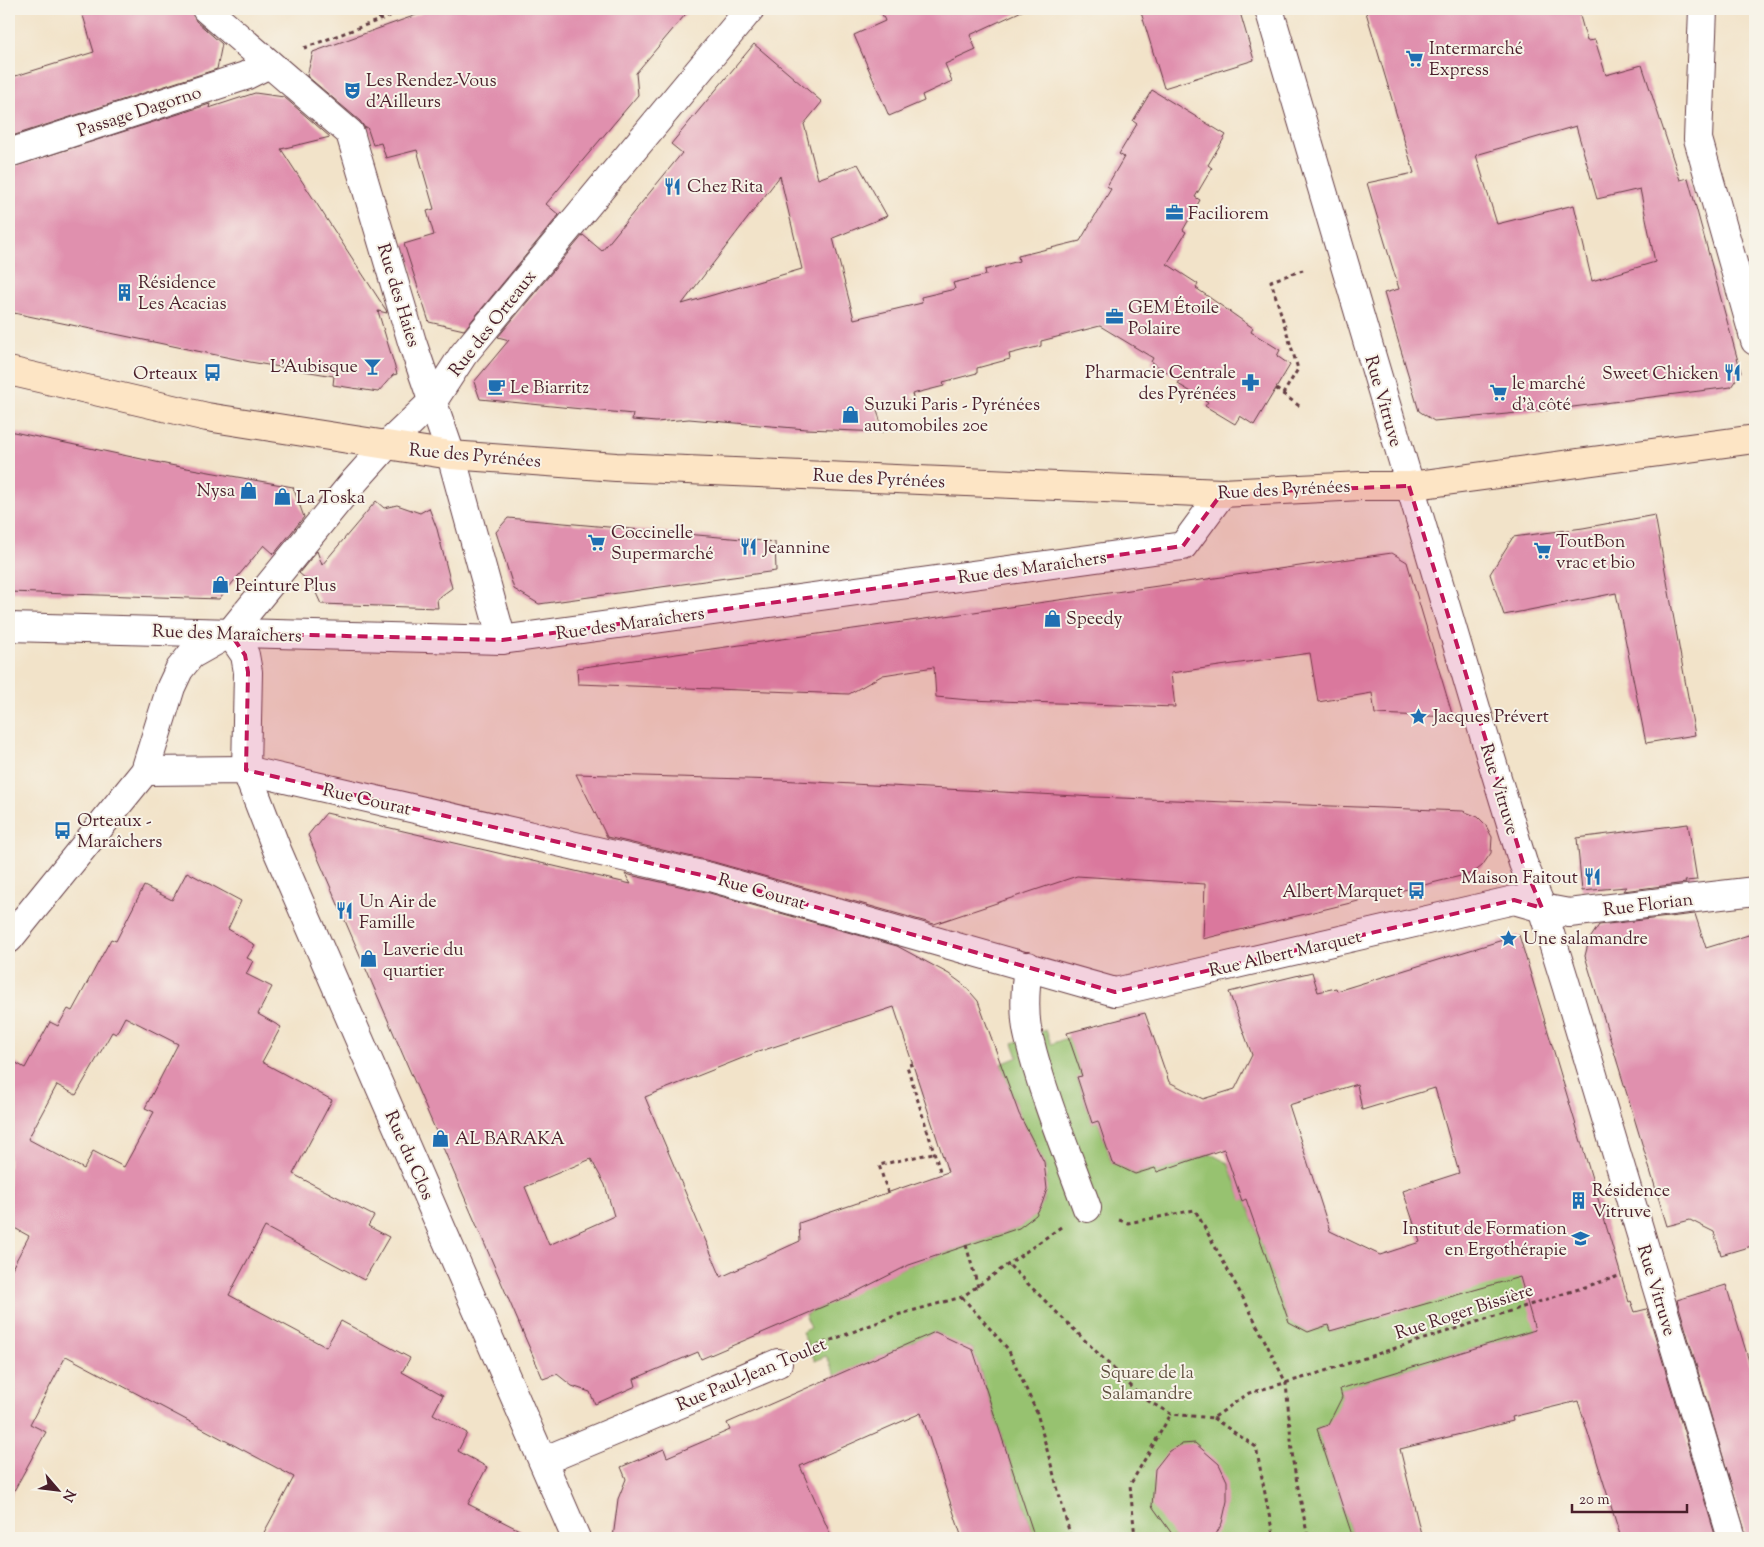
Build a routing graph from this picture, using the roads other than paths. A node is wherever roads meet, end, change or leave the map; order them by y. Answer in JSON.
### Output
{"nodes":[{"id":1,"x":206,"y":9,"type":"edge"},
{"id":2,"x":750,"y":9,"type":"edge"},
{"id":3,"x":1269,"y":9,"type":"edge"},
{"id":4,"x":1703,"y":9,"type":"edge"},
{"id":5,"x":269,"y":64,"type":"junction"},
{"id":6,"x":9,"y":153,"type":"edge"},
{"id":7,"x":1755,"y":341,"type":"edge"},
{"id":8,"x":9,"y":371,"type":"edge"},
{"id":9,"x":433,"y":401,"type":"junction"},
{"id":10,"x":1755,"y":439,"type":"edge"},
{"id":11,"x":386,"y":446,"type":"junction"},
{"id":12,"x":451,"y":455,"type":"junction"},
{"id":13,"x":1409,"y":486,"type":"junction"},
{"id":14,"x":1222,"y":493,"type":"junction"},
{"id":15,"x":9,"y":627,"type":"edge"},
{"id":16,"x":230,"y":633,"type":"junction"},
{"id":17,"x":502,"y":640,"type":"junction"},
{"id":18,"x":246,"y":770,"type":"junction"},
{"id":19,"x":145,"y":771,"type":"junction"},
{"id":20,"x":1755,"y":891,"type":"edge"},
{"id":21,"x":1542,"y":908,"type":"junction"},
{"id":22,"x":9,"y":939,"type":"edge"},
{"id":23,"x":1028,"y":966,"type":"junction"},
{"id":24,"x":1087,"y":1208,"type":"road end"},
{"id":25,"x":778,"y":1363,"type":"road end"},
{"id":26,"x":543,"y":1461,"type":"junction"},
{"id":27,"x":576,"y":1538,"type":"edge"},
{"id":28,"x":1732,"y":1538,"type":"edge"}],
"edges":[{"from":1,"to":5,"type":"street","name":"Rue des Haies"},
{"from":2,"to":9,"type":"street","name":"Rue des Orteaux"},
{"from":3,"to":13,"type":"street","name":"Rue Vitruve"},
{"from":4,"to":7,"type":"street"},
{"from":5,"to":6,"type":"street","name":"Passage Dagorno"},
{"from":5,"to":9,"type":"street","name":"Rue des Haies"},
{"from":8,"to":11,"type":"main road","name":"Rue des Pyrénées"},
{"from":9,"to":11,"type":"street","name":"Rue des Orteaux"},
{"from":9,"to":12,"type":"street","name":"Rue des Haies"},
{"from":10,"to":13,"type":"main road","name":"Rue des Pyrénées"},
{"from":11,"to":12,"type":"main road","name":"Rue des Pyrénées"},
{"from":11,"to":16,"type":"street","name":"Rue des Orteaux"},
{"from":12,"to":14,"type":"main road","name":"Rue des Pyrénées"},
{"from":12,"to":17,"type":"street","name":"Rue des Haies"},
{"from":13,"to":14,"type":"main road","name":"Rue des Pyrénées"},
{"from":13,"to":21,"type":"street","name":"Rue Vitruve"},
{"from":14,"to":17,"type":"street","name":"Rue des Maraîchers"},
{"from":15,"to":16,"type":"street","name":"Rue des Maraîchers"},
{"from":16,"to":17,"type":"street","name":"Rue des Maraîchers"},
{"from":16,"to":18,"type":"street"},
{"from":16,"to":19,"type":"street","name":"Rue des Orteaux"},
{"from":18,"to":19,"type":"street"},
{"from":18,"to":23,"type":"street","name":"Rue Courat"},
{"from":18,"to":26,"type":"street","name":"Rue du Clos"},
{"from":19,"to":22,"type":"street","name":"Rue des Orteaux"},
{"from":20,"to":21,"type":"street","name":"Rue Florian"},
{"from":21,"to":23,"type":"street","name":"Rue Albert Marquet"},
{"from":21,"to":28,"type":"street","name":"Rue Vitruve"},
{"from":23,"to":24,"type":"street"},
{"from":25,"to":26,"type":"street","name":"Rue Paul-Jean Toulet"},
{"from":26,"to":27,"type":"street","name":"Rue du Clos"}]}
